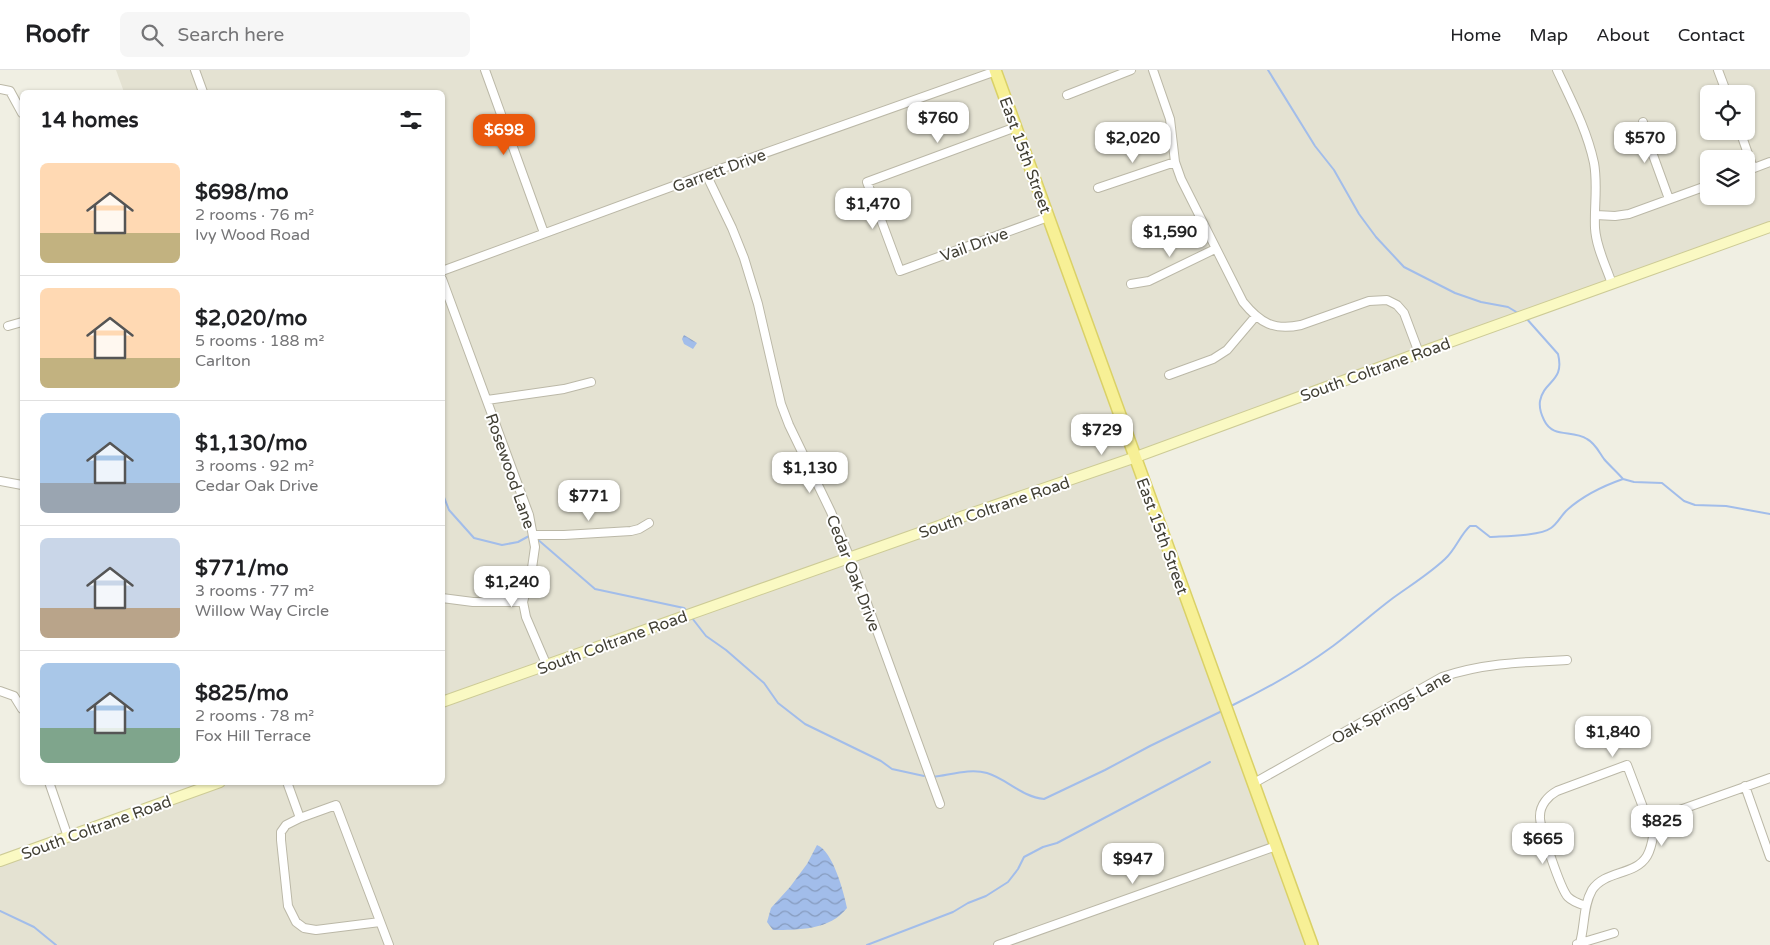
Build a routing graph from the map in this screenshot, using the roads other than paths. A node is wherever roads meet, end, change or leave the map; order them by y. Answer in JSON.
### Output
{"nodes":[{"id":1,"x":195,"y":70,"type":"edge"},
{"id":2,"x":485,"y":70,"type":"edge"},
{"id":3,"x":1131,"y":70,"type":"edge"},
{"id":4,"x":1153,"y":70,"type":"edge"},
{"id":5,"x":1557,"y":70,"type":"edge"},
{"id":6,"x":1718,"y":70,"type":"edge"},
{"id":7,"x":996,"y":71,"type":"edge"},
{"id":8,"x":1724,"y":85,"type":"edge"},
{"id":9,"x":0,"y":89,"type":"edge"},
{"id":10,"x":202,"y":90,"type":"edge"},
{"id":11,"x":1067,"y":95,"type":"dead end"},
{"id":12,"x":20,"y":108,"type":"edge"},
{"id":13,"x":1643,"y":122,"type":"dead end"},
{"id":14,"x":1016,"y":127,"type":"junction"},
{"id":15,"x":1176,"y":162,"type":"junction"},
{"id":16,"x":1770,"y":162,"type":"edge"},
{"id":17,"x":1755,"y":168,"type":"edge"},
{"id":18,"x":706,"y":174,"type":"junction"},
{"id":19,"x":1098,"y":188,"type":"dead end"},
{"id":20,"x":1700,"y":188,"type":"edge"},
{"id":21,"x":1670,"y":199,"type":"junction"},
{"id":22,"x":1596,"y":215,"type":"junction"},
{"id":23,"x":1048,"y":217,"type":"junction"},
{"id":24,"x":1770,"y":227,"type":"edge"},
{"id":25,"x":544,"y":234,"type":"junction"},
{"id":26,"x":1215,"y":249,"type":"junction"},
{"id":27,"x":445,"y":269,"type":"edge"},
{"id":28,"x":1131,"y":284,"type":"dead end"},
{"id":29,"x":1612,"y":284,"type":"junction"},
{"id":30,"x":445,"y":287,"type":"edge"},
{"id":31,"x":1255,"y":317,"type":"junction"},
{"id":32,"x":20,"y":323,"type":"edge"},
{"id":33,"x":8,"y":326,"type":"dead end"},
{"id":34,"x":1419,"y":353,"type":"junction"},
{"id":35,"x":1169,"y":375,"type":"dead end"},
{"id":36,"x":591,"y":382,"type":"dead end"},
{"id":37,"x":487,"y":400,"type":"junction"},
{"id":38,"x":1136,"y":457,"type":"junction"},
{"id":39,"x":0,"y":481,"type":"edge"},
{"id":40,"x":20,"y":485,"type":"edge"},
{"id":41,"x":649,"y":523,"type":"dead end"},
{"id":42,"x":534,"y":538,"type":"junction"},
{"id":43,"x":849,"y":557,"type":"junction"},
{"id":44,"x":445,"y":598,"type":"edge"},
{"id":45,"x":523,"y":602,"type":"junction"},
{"id":46,"x":1567,"y":660,"type":"dead end"},
{"id":47,"x":547,"y":666,"type":"junction"},
{"id":48,"x":0,"y":691,"type":"edge"},
{"id":49,"x":445,"y":701,"type":"edge"},
{"id":50,"x":20,"y":706,"type":"edge"},
{"id":51,"x":1770,"y":778,"type":"edge"},
{"id":52,"x":1254,"y":783,"type":"junction"},
{"id":53,"x":50,"y":785,"type":"edge"},
{"id":54,"x":212,"y":785,"type":"edge"},
{"id":55,"x":288,"y":785,"type":"edge"},
{"id":56,"x":1745,"y":786,"type":"junction"},
{"id":57,"x":940,"y":804,"type":"dead end"},
{"id":58,"x":300,"y":818,"type":"junction"},
{"id":59,"x":1656,"y":822,"type":"junction"},
{"id":60,"x":68,"y":837,"type":"junction"},
{"id":61,"x":1276,"y":846,"type":"junction"},
{"id":62,"x":1770,"y":857,"type":"edge"},
{"id":63,"x":0,"y":861,"type":"edge"},
{"id":64,"x":1586,"y":906,"type":"junction"},
{"id":65,"x":380,"y":922,"type":"junction"},
{"id":66,"x":1614,"y":933,"type":"dead end"},
{"id":67,"x":1578,"y":944,"type":"edge"},
{"id":68,"x":389,"y":945,"type":"edge"},
{"id":69,"x":998,"y":945,"type":"edge"},
{"id":70,"x":1312,"y":945,"type":"edge"}],
"edges":[{"from":1,"to":10,"type":"street"},
{"from":2,"to":25,"type":"street"},
{"from":3,"to":11,"type":"street"},
{"from":4,"to":15,"type":"street"},
{"from":5,"to":22,"type":"street"},
{"from":6,"to":8,"type":"street"},
{"from":7,"to":14,"type":"main road","name":"East 15th Street"},
{"from":7,"to":18,"type":"street","name":"Garrett Drive"},
{"from":9,"to":12,"type":"street"},
{"from":13,"to":21,"type":"street"},
{"from":14,"to":23,"type":"main road","name":"East 15th Street"},
{"from":14,"to":23,"type":"street","name":"Vail Drive"},
{"from":15,"to":19,"type":"street"},
{"from":15,"to":26,"type":"street"},
{"from":16,"to":17,"type":"street"},
{"from":18,"to":25,"type":"street","name":"Garrett Drive"},
{"from":18,"to":43,"type":"street","name":"Cedar Oak Drive"},
{"from":20,"to":21,"type":"street"},
{"from":21,"to":22,"type":"street"},
{"from":22,"to":29,"type":"street"},
{"from":23,"to":38,"type":"main road","name":"East 15th Street"},
{"from":24,"to":29,"type":"main road","name":"South Coltrane Road"},
{"from":25,"to":27,"type":"street","name":"Garrett Drive"},
{"from":26,"to":28,"type":"street"},
{"from":26,"to":31,"type":"street"},
{"from":29,"to":34,"type":"main road","name":"South Coltrane Road"},
{"from":30,"to":37,"type":"street","name":"Rosewood Lane"},
{"from":31,"to":34,"type":"street"},
{"from":31,"to":35,"type":"street"},
{"from":32,"to":33,"type":"street"},
{"from":34,"to":38,"type":"main road","name":"South Coltrane Road"},
{"from":36,"to":37,"type":"street"},
{"from":37,"to":42,"type":"street","name":"Rosewood Lane"},
{"from":38,"to":43,"type":"main road","name":"South Coltrane Road"},
{"from":38,"to":52,"type":"main road","name":"East 15th Street"},
{"from":39,"to":40,"type":"street"},
{"from":41,"to":42,"type":"street"},
{"from":42,"to":45,"type":"street","name":"Rosewood Lane"},
{"from":43,"to":47,"type":"main road","name":"South Coltrane Road"},
{"from":43,"to":57,"type":"street","name":"Cedar Oak Drive"},
{"from":44,"to":45,"type":"street"},
{"from":45,"to":47,"type":"street"},
{"from":46,"to":52,"type":"street","name":"Oak Springs Lane"},
{"from":47,"to":49,"type":"main road","name":"South Coltrane Road"},
{"from":48,"to":50,"type":"street"},
{"from":51,"to":56,"type":"street"},
{"from":52,"to":61,"type":"main road","name":"East 15th Street"},
{"from":53,"to":60,"type":"street"},
{"from":54,"to":60,"type":"main road","name":"South Coltrane Road"},
{"from":55,"to":58,"type":"street"},
{"from":56,"to":59,"type":"street"},
{"from":56,"to":62,"type":"street"},
{"from":58,"to":65,"type":"street"},
{"from":58,"to":65,"type":"street"},
{"from":59,"to":64,"type":"street"},
{"from":59,"to":64,"type":"street"},
{"from":60,"to":63,"type":"main road","name":"South Coltrane Road"},
{"from":61,"to":69,"type":"street"},
{"from":61,"to":70,"type":"main road","name":"East 15th Street"},
{"from":64,"to":67,"type":"street"},
{"from":65,"to":68,"type":"street"},
{"from":66,"to":67,"type":"street"}]}
